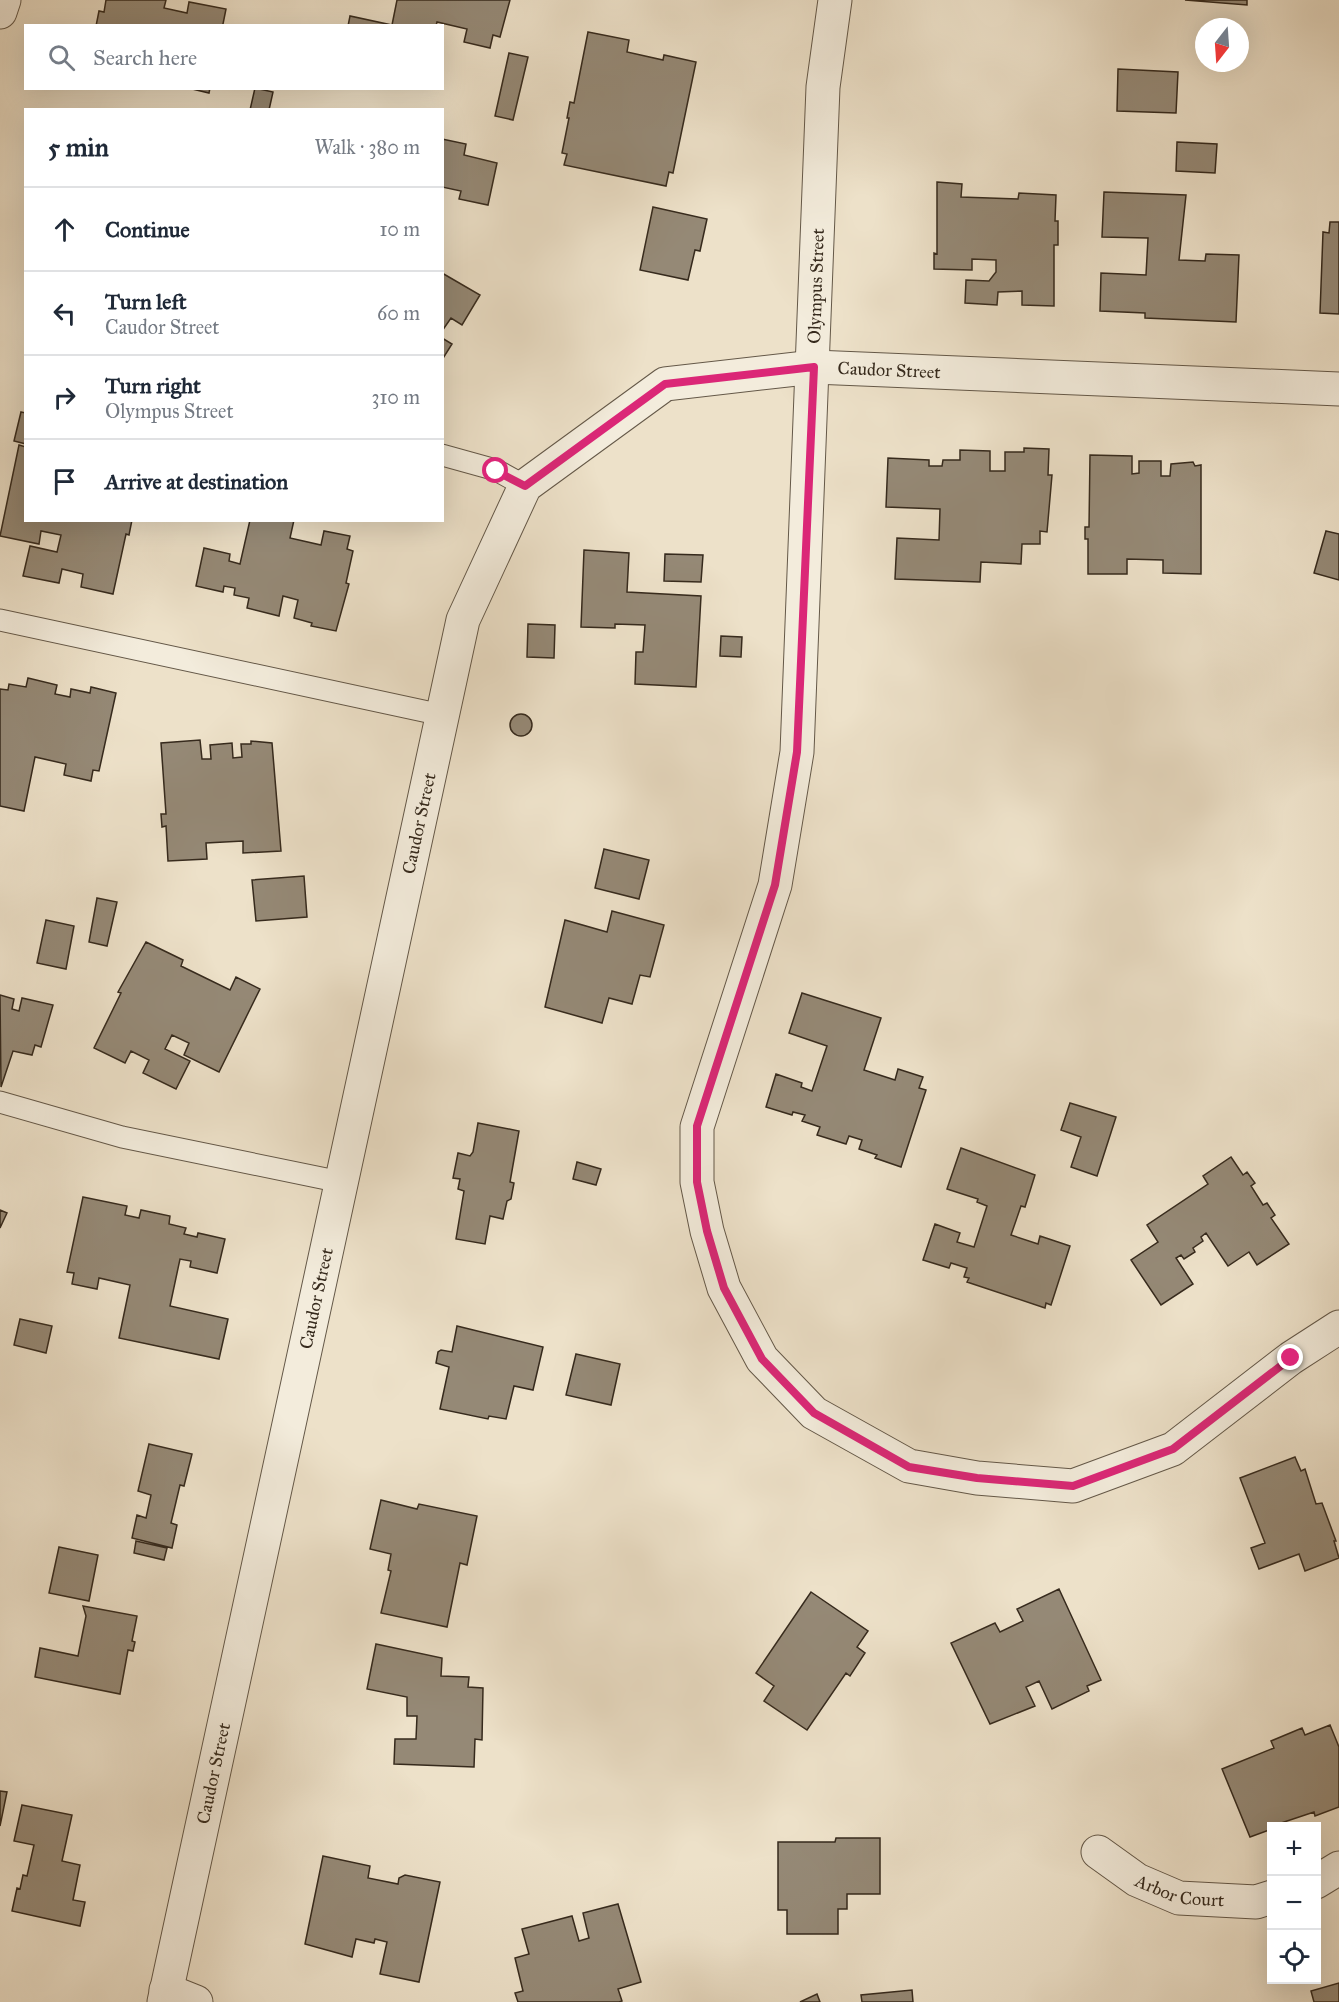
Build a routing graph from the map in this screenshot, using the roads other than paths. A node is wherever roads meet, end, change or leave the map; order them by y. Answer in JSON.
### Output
{"nodes":[{"id":1,"x":4,"y":0,"type":"edge"},
{"id":2,"x":835,"y":0,"type":"edge"},
{"id":3,"x":0,"y":12,"type":"edge"},
{"id":4,"x":814,"y":367,"type":"junction"},
{"id":5,"x":1339,"y":389,"type":"edge"},
{"id":6,"x":444,"y":456,"type":"edge"},
{"id":7,"x":525,"y":486,"type":"junction"},
{"id":8,"x":0,"y":620,"type":"edge"},
{"id":9,"x":442,"y":715,"type":"junction"},
{"id":10,"x":0,"y":1102,"type":"edge"},
{"id":11,"x":341,"y":1182,"type":"junction"},
{"id":12,"x":1339,"y":1327,"type":"edge"},
{"id":13,"x":1098,"y":1852,"type":"dead end"},
{"id":14,"x":1339,"y":1868,"type":"edge"},
{"id":15,"x":1321,"y":1879,"type":"edge"},
{"id":16,"x":1267,"y":1899,"type":"edge"},
{"id":17,"x":175,"y":1998,"type":"edge"}],
"edges":[{"from":1,"to":3,"type":"street"},
{"from":2,"to":4,"type":"street","name":"Olympus Street"},
{"from":4,"to":5,"type":"street","name":"Caudor Street"},
{"from":4,"to":7,"type":"street","name":"Caudor Street"},
{"from":4,"to":12,"type":"street","name":"Olympus Street"},
{"from":6,"to":7,"type":"lane"},
{"from":7,"to":9,"type":"street","name":"Caudor Street"},
{"from":8,"to":9,"type":"lane"},
{"from":9,"to":11,"type":"street","name":"Caudor Street"},
{"from":10,"to":11,"type":"lane"},
{"from":11,"to":17,"type":"street","name":"Caudor Street"},
{"from":13,"to":16,"type":"street","name":"Arbor Court"},
{"from":14,"to":15,"type":"street"}]}
